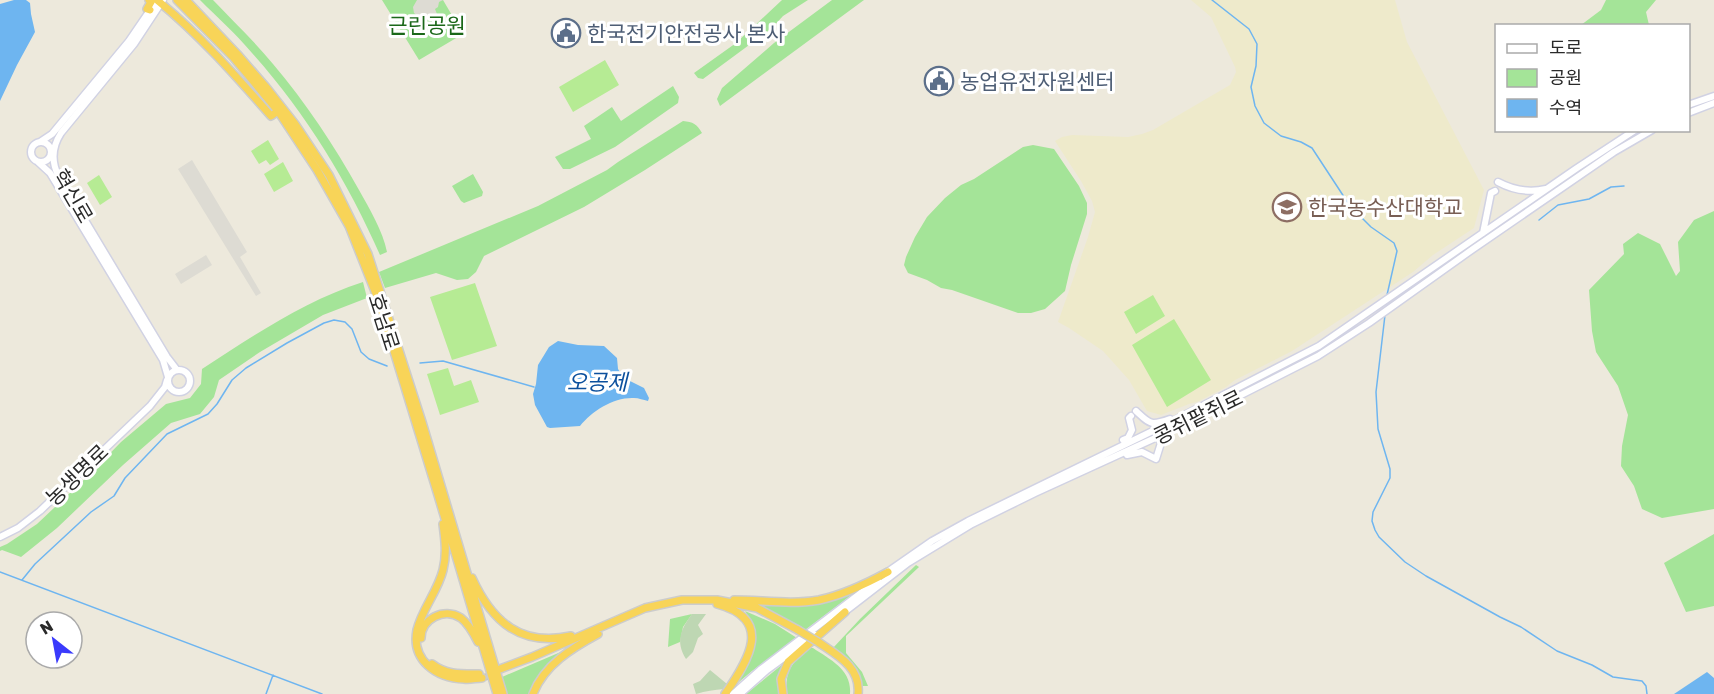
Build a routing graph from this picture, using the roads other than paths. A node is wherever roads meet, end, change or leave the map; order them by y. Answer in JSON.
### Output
{"nodes":[{"id":1,"x":149,"y":0,"type":"edge"},
{"id":2,"x":177,"y":0,"type":"edge"},
{"id":3,"x":186,"y":0,"type":"edge"},
{"id":4,"x":159,"y":1,"type":"edge"},
{"id":5,"x":150,"y":10,"type":"junction"},
{"id":6,"x":1714,"y":96,"type":"edge"},
{"id":7,"x":1714,"y":103,"type":"edge"},
{"id":8,"x":1690,"y":105,"type":"edge"},
{"id":9,"x":278,"y":111,"type":"junction"},
{"id":10,"x":1690,"y":113,"type":"edge"},
{"id":11,"x":1632,"y":132,"type":"edge"},
{"id":12,"x":1649,"y":132,"type":"edge"},
{"id":13,"x":40,"y":142,"type":"junction"},
{"id":14,"x":52,"y":152,"type":"junction"},
{"id":15,"x":38,"y":162,"type":"junction"},
{"id":16,"x":1498,"y":182,"type":"dead end"},
{"id":17,"x":1549,"y":189,"type":"junction"},
{"id":18,"x":1495,"y":191,"type":"dead end"},
{"id":19,"x":1541,"y":199,"type":"junction"},
{"id":20,"x":1483,"y":233,"type":"junction"},
{"id":21,"x":365,"y":256,"type":"junction"},
{"id":22,"x":1446,"y":259,"type":"junction"},
{"id":23,"x":1429,"y":281,"type":"junction"},
{"id":24,"x":380,"y":299,"type":"junction"},
{"id":25,"x":177,"y":370,"type":"junction"},
{"id":26,"x":168,"y":379,"type":"junction"},
{"id":27,"x":176,"y":392,"type":"junction"},
{"id":28,"x":150,"y":406,"type":"junction"},
{"id":29,"x":1172,"y":422,"type":"junction"},
{"id":30,"x":1164,"y":434,"type":"junction"},
{"id":31,"x":1118,"y":447,"type":"junction"},
{"id":32,"x":1126,"y":452,"type":"junction"},
{"id":33,"x":438,"y":495,"type":"junction"},
{"id":34,"x":0,"y":537,"type":"edge"},
{"id":35,"x":461,"y":552,"type":"junction"},
{"id":36,"x":888,"y":572,"type":"junction"},
{"id":37,"x":714,"y":601,"type":"junction"},
{"id":38,"x":845,"y":612,"type":"junction"},
{"id":39,"x":596,"y":632,"type":"junction"},
{"id":40,"x":486,"y":660,"type":"junction"},
{"id":41,"x":501,"y":671,"type":"tunnel mouth"},
{"id":42,"x":497,"y":694,"type":"edge"},
{"id":43,"x":502,"y":694,"type":"edge"},
{"id":44,"x":533,"y":694,"type":"edge"},
{"id":45,"x":725,"y":694,"type":"edge"},
{"id":46,"x":733,"y":694,"type":"edge"},
{"id":47,"x":740,"y":694,"type":"edge"},
{"id":48,"x":783,"y":694,"type":"edge"},
{"id":49,"x":855,"y":694,"type":"edge"}],
"edges":[{"from":1,"to":5,"type":"highway"},
{"from":2,"to":9,"type":"highway","name":"호남로"},
{"from":3,"to":21,"type":"highway","name":"호남로"},
{"from":4,"to":5,"type":"main road"},
{"from":4,"to":9,"type":"highway"},
{"from":4,"to":14,"type":"main road","name":"혁신로"},
{"from":5,"to":13,"type":"main road"},
{"from":6,"to":8,"type":"main road"},
{"from":7,"to":10,"type":"main road"},
{"from":9,"to":21,"type":"highway","name":"호남로"},
{"from":11,"to":17,"type":"main road","name":"콩쥐팥쥐로"},
{"from":12,"to":19,"type":"main road","name":"콩쥐팥쥐로"},
{"from":13,"to":14,"type":"main road","name":"혁신로"},
{"from":13,"to":15,"type":"main road","name":"혁신로"},
{"from":14,"to":15,"type":"main road","name":"혁신로"},
{"from":14,"to":25,"type":"main road","name":"혁신로"},
{"from":15,"to":26,"type":"main road","name":"혁신로"},
{"from":16,"to":17,"type":"main road"},
{"from":17,"to":19,"type":"main road","name":"콩쥐팥쥐로"},
{"from":18,"to":20,"type":"main road"},
{"from":19,"to":20,"type":"main road","name":"콩쥐팥쥐로"},
{"from":19,"to":23,"type":"main road","name":"콩쥐팥쥐로"},
{"from":20,"to":22,"type":"main road","name":"콩쥐팥쥐로"},
{"from":21,"to":24,"type":"highway","name":"호남로"},
{"from":22,"to":23,"type":"main road"},
{"from":22,"to":29,"type":"main road","name":"콩쥐팥쥐로"},
{"from":23,"to":30,"type":"main road","name":"콩쥐팥쥐로"},
{"from":24,"to":33,"type":"highway","name":"호남로"},
{"from":24,"to":35,"type":"highway","name":"호남로"},
{"from":25,"to":26,"type":"main road","name":"농생명로"},
{"from":25,"to":27,"type":"main road"},
{"from":26,"to":27,"type":"main road"},
{"from":26,"to":28,"type":"main road","name":"농생명로"},
{"from":27,"to":28,"type":"main road","name":"농생명로"},
{"from":28,"to":34,"type":"main road","name":"농생명로"},
{"from":29,"to":31,"type":"main road","name":"콩쥐팥쥐로"},
{"from":29,"to":31,"type":"main road"},
{"from":30,"to":32,"type":"main road","name":"콩쥐팥쥐로"},
{"from":30,"to":32,"type":"main road"},
{"from":31,"to":36,"type":"main road","name":"콩쥐팥쥐로"},
{"from":32,"to":38,"type":"main road","name":"콩쥐팥쥐로"},
{"from":33,"to":40,"type":"highway","name":"호남로"},
{"from":33,"to":40,"type":"highway"},
{"from":35,"to":39,"type":"highway"},
{"from":35,"to":43,"type":"highway","name":"호남로"},
{"from":36,"to":37,"type":"highway"},
{"from":36,"to":46,"type":"main road","name":"콩쥐팥쥐로"},
{"from":37,"to":39,"type":"highway"},
{"from":37,"to":45,"type":"highway"},
{"from":37,"to":49,"type":"highway","bridge":true},
{"from":38,"to":47,"type":"main road","name":"콩쥐팥쥐로"},
{"from":38,"to":48,"type":"highway"},
{"from":39,"to":41,"type":"highway"},
{"from":39,"to":44,"type":"highway"},
{"from":40,"to":42,"type":"highway","name":"호남로"}]}
